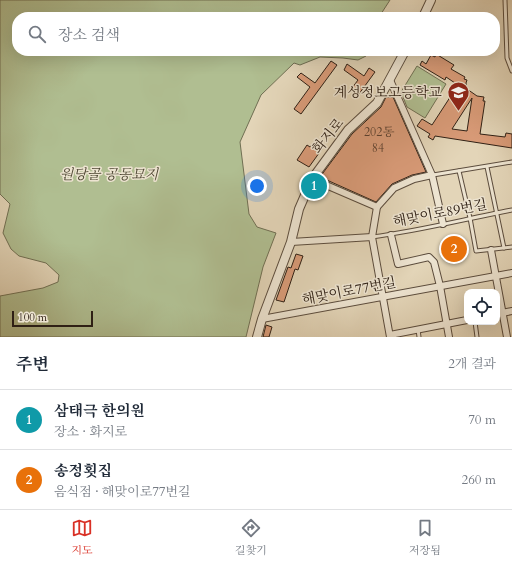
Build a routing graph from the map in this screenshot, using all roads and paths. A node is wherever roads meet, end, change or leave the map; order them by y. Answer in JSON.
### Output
{"nodes":[{"id":1,"x":505,"y":0,"type":"edge"},
{"id":2,"x":429,"y":1,"type":"edge"},
{"id":3,"x":425,"y":12,"type":"edge"},
{"id":4,"x":402,"y":56,"type":"edge"},
{"id":5,"x":512,"y":71,"type":"edge"},
{"id":6,"x":390,"y":80,"type":"junction"},
{"id":7,"x":512,"y":162,"type":"edge"},
{"id":8,"x":487,"y":167,"type":"junction"},
{"id":9,"x":459,"y":171,"type":"junction"},
{"id":10,"x":432,"y":175,"type":"junction"},
{"id":11,"x":312,"y":179,"type":"junction"},
{"id":12,"x":377,"y":207,"type":"junction"},
{"id":13,"x":512,"y":210,"type":"edge"},
{"id":14,"x":497,"y":213,"type":"junction"},
{"id":15,"x":470,"y":218,"type":"junction"},
{"id":16,"x":443,"y":224,"type":"junction"},
{"id":17,"x":391,"y":235,"type":"junction"},
{"id":18,"x":372,"y":237,"type":"junction"},
{"id":19,"x":291,"y":242,"type":"junction"},
{"id":20,"x":512,"y":247,"type":"edge"},
{"id":21,"x":504,"y":248,"type":"junction"},
{"id":22,"x":491,"y":250,"type":"junction"},
{"id":23,"x":512,"y":273,"type":"edge"},
{"id":24,"x":496,"y":276,"type":"junction"},
{"id":25,"x":440,"y":286,"type":"junction"},
{"id":26,"x":497,"y":289,"type":"edge"},
{"id":27,"x":383,"y":297,"type":"junction"},
{"id":28,"x":512,"y":311,"type":"edge"},
{"id":29,"x":500,"y":313,"type":"edge"},
{"id":30,"x":262,"y":319,"type":"junction"},
{"id":31,"x":464,"y":321,"type":"edge"},
{"id":32,"x":446,"y":324,"type":"junction"},
{"id":33,"x":475,"y":325,"type":"edge"},
{"id":34,"x":418,"y":329,"type":"junction"},
{"id":35,"x":390,"y":336,"type":"edge"},
{"id":36,"x":257,"y":337,"type":"edge"},
{"id":37,"x":419,"y":337,"type":"edge"},
{"id":38,"x":449,"y":337,"type":"edge"},
{"id":39,"x":477,"y":337,"type":"edge"},
{"id":40,"x":507,"y":337,"type":"edge"}],
"edges":[{"from":1,"to":5,"type":"lane"},
{"from":2,"to":3,"type":"street"},
{"from":4,"to":6,"type":"street","name":"화지로"},
{"from":6,"to":10,"type":"street"},
{"from":6,"to":11,"type":"street","name":"화지로"},
{"from":7,"to":8,"type":"lane"},
{"from":8,"to":9,"type":"lane"},
{"from":8,"to":14,"type":"lane"},
{"from":9,"to":10,"type":"lane"},
{"from":9,"to":15,"type":"lane"},
{"from":10,"to":12,"type":"street"},
{"from":10,"to":16,"type":"street"},
{"from":11,"to":12,"type":"street"},
{"from":11,"to":19,"type":"street","name":"화지로"},
{"from":12,"to":18,"type":"street"},
{"from":13,"to":14,"type":"lane","name":"해맞이로89번길"},
{"from":14,"to":15,"type":"lane","name":"해맞이로89번길"},
{"from":14,"to":21,"type":"lane"},
{"from":15,"to":16,"type":"lane","name":"해맞이로89번길"},
{"from":15,"to":22,"type":"lane"},
{"from":16,"to":17,"type":"lane","name":"해맞이로89번길"},
{"from":17,"to":18,"type":"lane","name":"해맞이로89번길"},
{"from":17,"to":25,"type":"street","name":"해맞이로77번길"},
{"from":18,"to":19,"type":"street"},
{"from":18,"to":27,"type":"street"},
{"from":19,"to":30,"type":"street","name":"화지로"},
{"from":20,"to":21,"type":"lane"},
{"from":21,"to":22,"type":"lane"},
{"from":22,"to":24,"type":"street"},
{"from":23,"to":24,"type":"street","name":"해맞이로77번길"},
{"from":24,"to":25,"type":"street","name":"해맞이로77번길"},
{"from":24,"to":26,"type":"street"},
{"from":25,"to":27,"type":"street","name":"해맞이로77번길"},
{"from":25,"to":32,"type":"street"},
{"from":27,"to":30,"type":"street","name":"해맞이로77번길"},
{"from":27,"to":35,"type":"street"},
{"from":28,"to":29,"type":"street"},
{"from":29,"to":40,"type":"street"},
{"from":30,"to":36,"type":"street","name":"화지로"},
{"from":31,"to":32,"type":"street"},
{"from":32,"to":34,"type":"street"},
{"from":32,"to":38,"type":"street"},
{"from":33,"to":39,"type":"lane"},
{"from":34,"to":35,"type":"street"},
{"from":34,"to":37,"type":"lane"}]}
